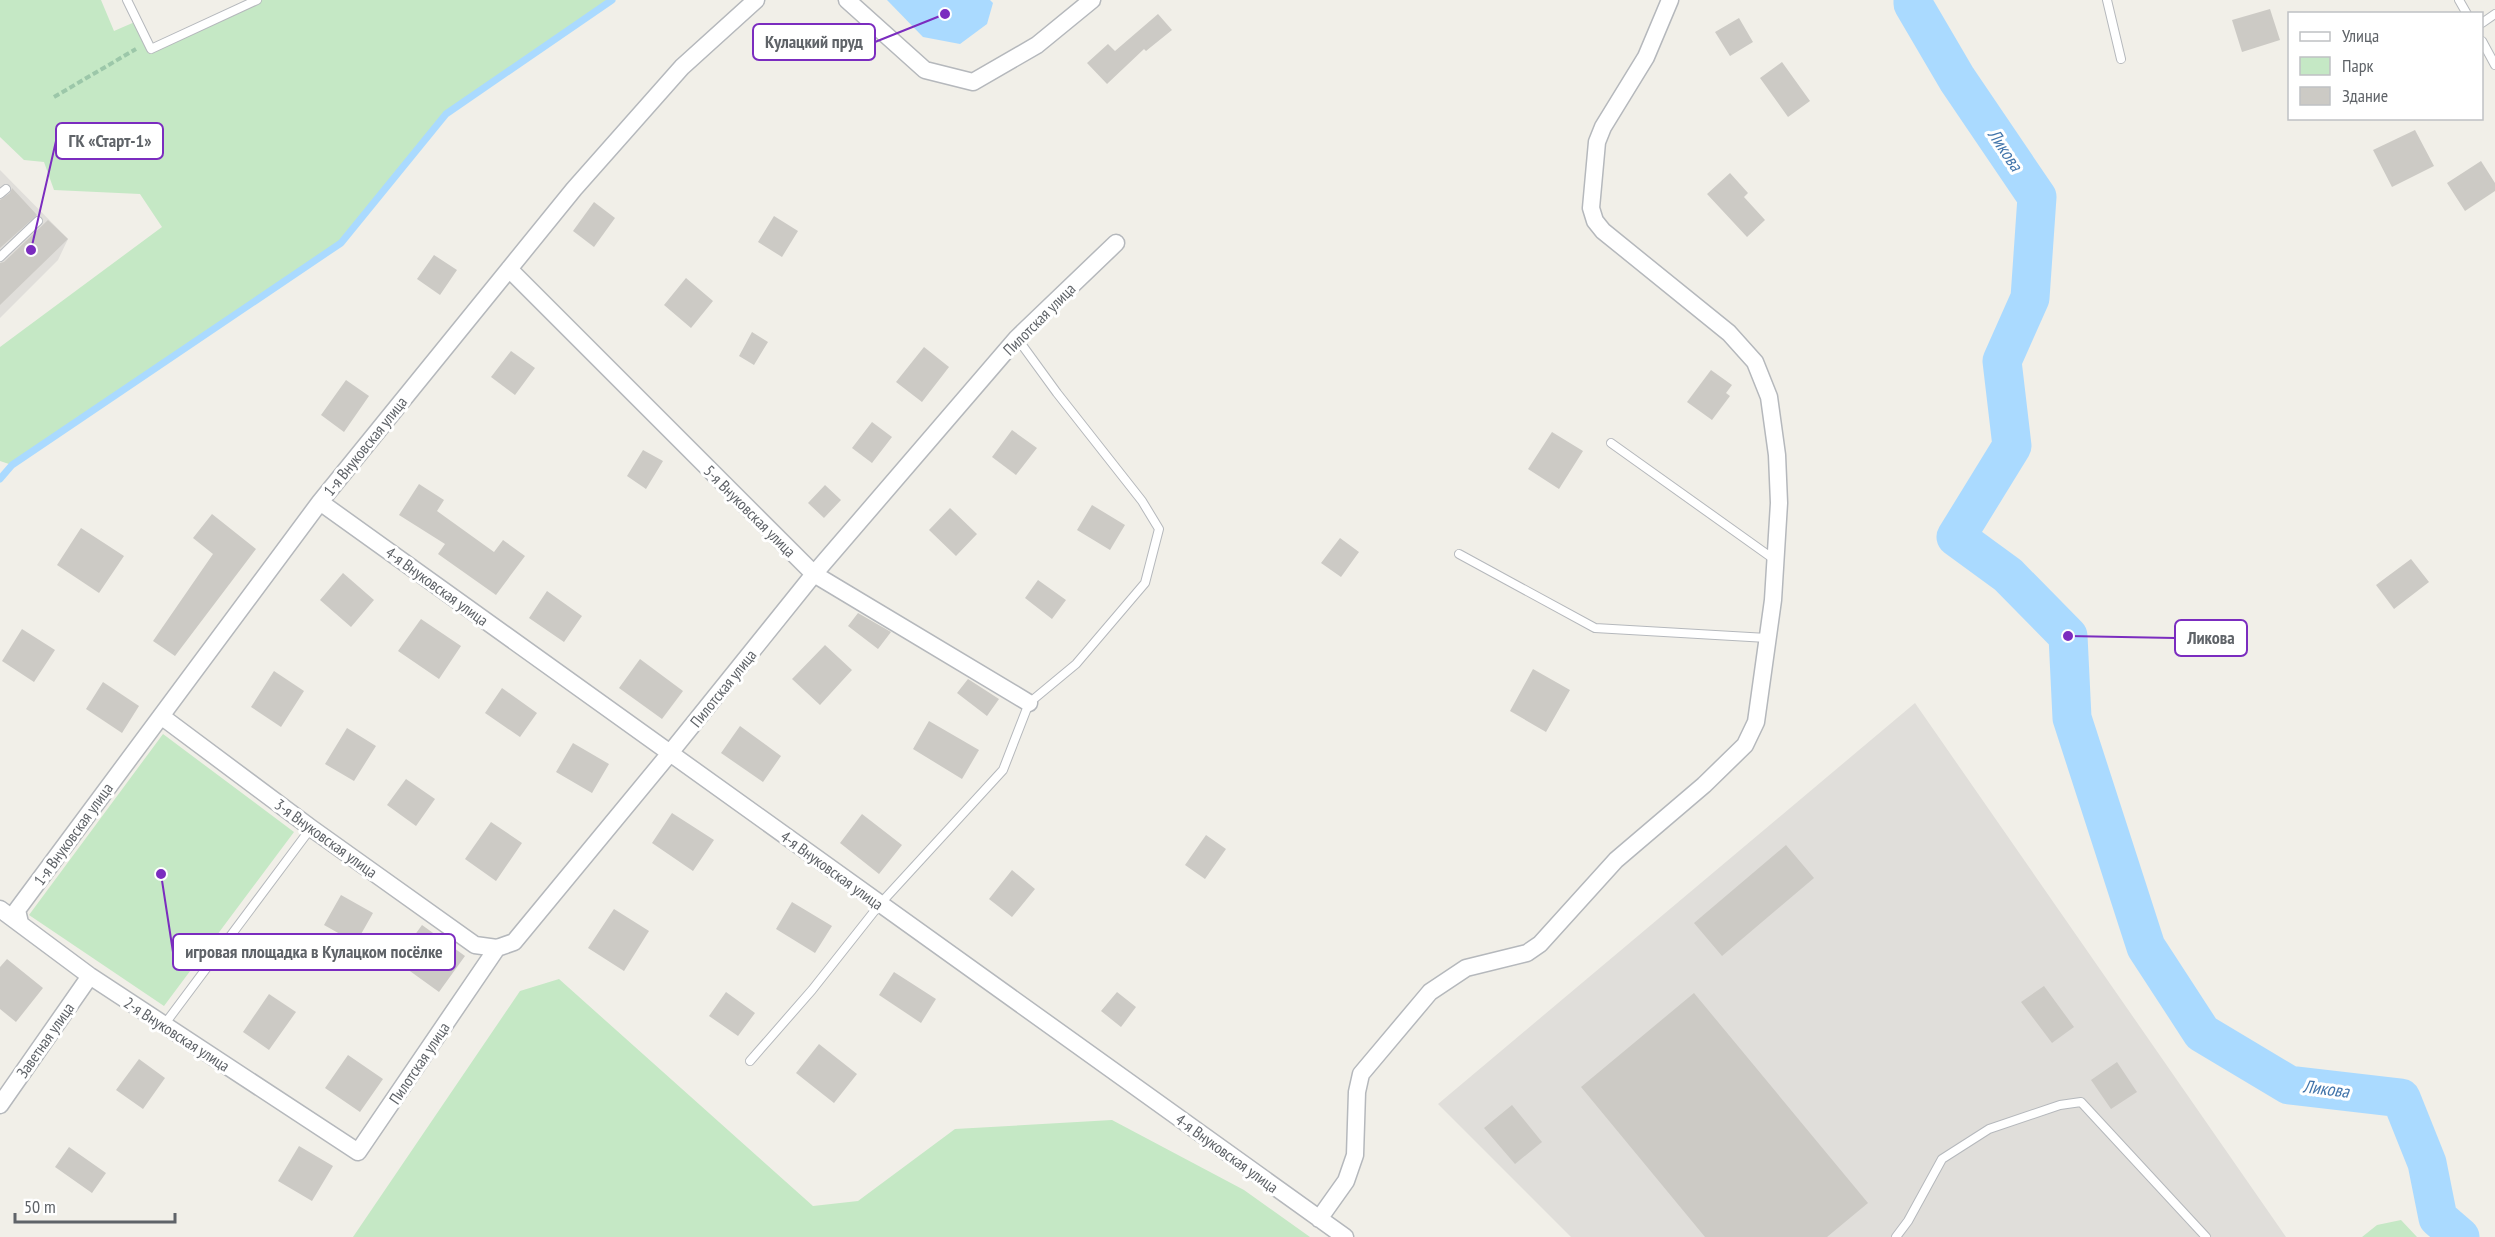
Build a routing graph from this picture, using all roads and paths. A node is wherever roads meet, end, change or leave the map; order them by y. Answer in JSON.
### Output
{"nodes":[{"id":1,"x":128,"y":0,"type":"edge"},
{"id":2,"x":257,"y":0,"type":"edge"},
{"id":3,"x":756,"y":0,"type":"edge"},
{"id":4,"x":847,"y":0,"type":"edge"},
{"id":5,"x":1092,"y":0,"type":"edge"},
{"id":6,"x":1670,"y":0,"type":"edge"},
{"id":7,"x":2107,"y":0,"type":"edge"},
{"id":8,"x":147,"y":42,"type":"junction"},
{"id":9,"x":2483,"y":44,"type":"edge"},
{"id":10,"x":2121,"y":59,"type":"dead end"},
{"id":11,"x":2495,"y":65,"type":"edge"},
{"id":12,"x":54,"y":97,"type":"dead end"},
{"id":13,"x":38,"y":221,"type":"dead end"},
{"id":14,"x":1116,"y":243,"type":"dead end"},
{"id":15,"x":0,"y":257,"type":"edge"},
{"id":16,"x":509,"y":269,"type":"junction"},
{"id":17,"x":1017,"y":338,"type":"junction"},
{"id":18,"x":1611,"y":443,"type":"dead end"},
{"id":19,"x":320,"y":502,"type":"junction"},
{"id":20,"x":1459,"y":554,"type":"dead end"},
{"id":21,"x":1775,"y":561,"type":"junction"},
{"id":22,"x":814,"y":574,"type":"junction"},
{"id":23,"x":1767,"y":638,"type":"junction"},
{"id":24,"x":1029,"y":703,"type":"junction"},
{"id":25,"x":161,"y":716,"type":"junction"},
{"id":26,"x":670,"y":753,"type":"junction"},
{"id":27,"x":311,"y":828,"type":"junction"},
{"id":28,"x":879,"y":904,"type":"junction"},
{"id":29,"x":0,"y":909,"type":"edge"},
{"id":30,"x":20,"y":923,"type":"junction"},
{"id":31,"x":496,"y":948,"type":"junction"},
{"id":32,"x":90,"y":976,"type":"junction"},
{"id":33,"x":164,"y":1025,"type":"junction"},
{"id":34,"x":750,"y":1061,"type":"dead end"},
{"id":35,"x":0,"y":1105,"type":"edge"},
{"id":36,"x":358,"y":1152,"type":"joint"},
{"id":37,"x":1319,"y":1219,"type":"junction"},
{"id":38,"x":1345,"y":1237,"type":"edge"},
{"id":39,"x":1896,"y":1237,"type":"edge"},
{"id":40,"x":2206,"y":1237,"type":"edge"}],
"edges":[{"from":1,"to":8,"type":"lane"},
{"from":2,"to":8,"type":"lane"},
{"from":3,"to":16,"type":"street","name":"1-я Внуковская улица"},
{"from":4,"to":5,"type":"street"},
{"from":6,"to":21,"type":"street"},
{"from":7,"to":10,"type":"lane"},
{"from":8,"to":12,"type":"path"},
{"from":9,"to":11,"type":"lane"},
{"from":13,"to":15,"type":"lane"},
{"from":14,"to":17,"type":"street","name":"Пилотская улица"},
{"from":16,"to":19,"type":"street","name":"1-я Внуковская улица"},
{"from":16,"to":22,"type":"street","name":"5-я Внуковская улица"},
{"from":17,"to":22,"type":"street","name":"Пилотская улица"},
{"from":17,"to":24,"type":"lane"},
{"from":18,"to":21,"type":"lane"},
{"from":19,"to":25,"type":"street","name":"1-я Внуковская улица"},
{"from":19,"to":26,"type":"street","name":"4-я Внуковская улица"},
{"from":20,"to":23,"type":"lane"},
{"from":21,"to":23,"type":"street"},
{"from":22,"to":24,"type":"street","name":"5-я Внуковская улица"},
{"from":22,"to":26,"type":"street","name":"Пилотская улица"},
{"from":23,"to":37,"type":"street"},
{"from":24,"to":28,"type":"lane"},
{"from":25,"to":27,"type":"street","name":"3-я Внуковская улица"},
{"from":25,"to":30,"type":"street","name":"1-я Внуковская улица"},
{"from":26,"to":28,"type":"street","name":"4-я Внуковская улица"},
{"from":26,"to":31,"type":"street","name":"Пилотская улица"},
{"from":27,"to":31,"type":"street","name":"3-я Внуковская улица"},
{"from":27,"to":33,"type":"lane"},
{"from":28,"to":34,"type":"lane"},
{"from":28,"to":37,"type":"street","name":"4-я Внуковская улица"},
{"from":29,"to":30,"type":"street","name":"2-я Внуковская улица"},
{"from":30,"to":32,"type":"street","name":"2-я Внуковская улица"},
{"from":31,"to":36,"type":"street","name":"Пилотская улица"},
{"from":32,"to":33,"type":"street","name":"2-я Внуковская улица"},
{"from":32,"to":35,"type":"street","name":"Заветная улица"},
{"from":33,"to":36,"type":"street","name":"2-я Внуковская улица"},
{"from":37,"to":38,"type":"street","name":"4-я Внуковская улица"},
{"from":39,"to":40,"type":"lane"}]}
